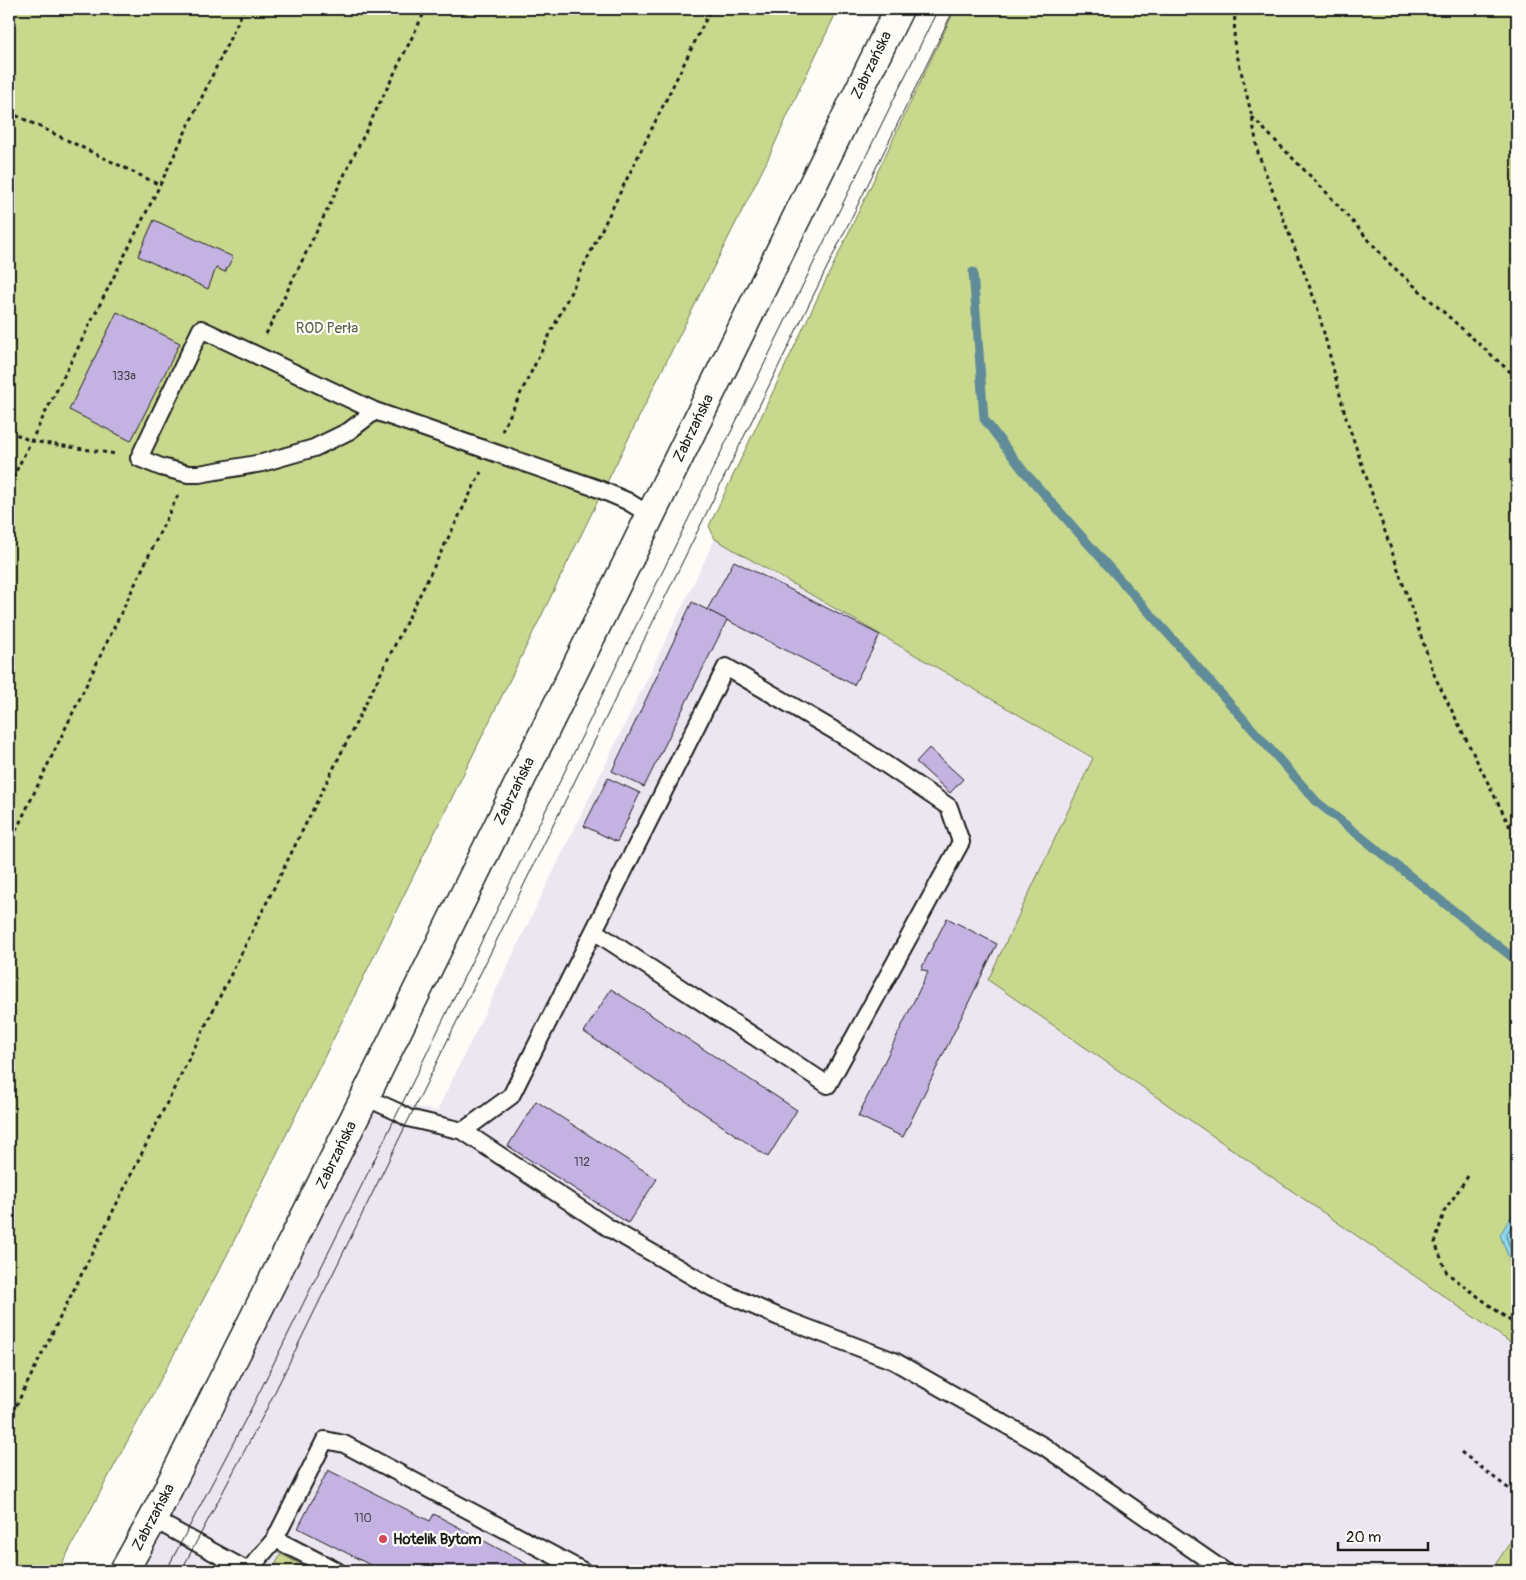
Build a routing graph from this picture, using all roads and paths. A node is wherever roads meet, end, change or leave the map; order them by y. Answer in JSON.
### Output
{"nodes":[{"id":1,"x":244,"y":9,"type":"edge"},
{"id":2,"x":426,"y":9,"type":"edge"},
{"id":3,"x":711,"y":9,"type":"edge"},
{"id":4,"x":899,"y":9,"type":"edge"},
{"id":5,"x":1235,"y":9,"type":"edge"},
{"id":6,"x":9,"y":112,"type":"edge"},
{"id":7,"x":1252,"y":117,"type":"junction"},
{"id":8,"x":160,"y":186,"type":"junction"},
{"id":9,"x":256,"y":354,"type":"junction"},
{"id":10,"x":1517,"y":378,"type":"edge"},
{"id":11,"x":376,"y":411,"type":"junction"},
{"id":12,"x":9,"y":431,"type":"edge"},
{"id":13,"x":31,"y":442,"type":"junction"},
{"id":14,"x":492,"y":451,"type":"junction"},
{"id":15,"x":139,"y":458,"type":"junction"},
{"id":16,"x":188,"y":474,"type":"junction"},
{"id":17,"x":9,"y":485,"type":"edge"},
{"id":18,"x":650,"y":515,"type":"junction"},
{"id":19,"x":1517,"y":841,"type":"edge"},
{"id":20,"x":9,"y":846,"type":"edge"},
{"id":21,"x":594,"y":931,"type":"junction"},
{"id":22,"x":365,"y":1096,"type":"junction"},
{"id":23,"x":463,"y":1131,"type":"junction"},
{"id":24,"x":1468,"y":1176,"type":"dead end"},
{"id":25,"x":1517,"y":1326,"type":"edge"},
{"id":26,"x":9,"y":1420,"type":"edge"},
{"id":27,"x":1461,"y":1452,"type":"dead end"},
{"id":28,"x":1517,"y":1495,"type":"edge"},
{"id":29,"x":153,"y":1519,"type":"junction"},
{"id":30,"x":275,"y":1539,"type":"junction"},
{"id":31,"x":124,"y":1571,"type":"edge"},
{"id":32,"x":248,"y":1571,"type":"edge"},
{"id":33,"x":337,"y":1571,"type":"edge"},
{"id":34,"x":583,"y":1571,"type":"edge"},
{"id":35,"x":1224,"y":1571,"type":"edge"}],
"edges":[{"from":1,"to":8,"type":"path"},
{"from":2,"to":9,"type":"path"},
{"from":3,"to":14,"type":"path"},
{"from":4,"to":18,"type":"street","name":"Zabrzańska"},
{"from":5,"to":7,"type":"path"},
{"from":6,"to":8,"type":"path"},
{"from":7,"to":10,"type":"path"},
{"from":7,"to":19,"type":"path"},
{"from":8,"to":13,"type":"path"},
{"from":9,"to":11,"type":"lane"},
{"from":9,"to":15,"type":"lane"},
{"from":11,"to":14,"type":"lane"},
{"from":11,"to":16,"type":"lane"},
{"from":12,"to":13,"type":"path"},
{"from":13,"to":15,"type":"path"},
{"from":13,"to":17,"type":"path"},
{"from":14,"to":18,"type":"lane"},
{"from":14,"to":26,"type":"path"},
{"from":15,"to":16,"type":"lane"},
{"from":16,"to":20,"type":"path"},
{"from":18,"to":22,"type":"street","name":"Zabrzańska"},
{"from":21,"to":21,"type":"lane"},
{"from":21,"to":23,"type":"lane"},
{"from":22,"to":23,"type":"lane"},
{"from":22,"to":29,"type":"street","name":"Zabrzańska"},
{"from":23,"to":35,"type":"lane"},
{"from":24,"to":25,"type":"path"},
{"from":27,"to":28,"type":"path"},
{"from":29,"to":31,"type":"street","name":"Zabrzańska"},
{"from":29,"to":32,"type":"lane"},
{"from":30,"to":32,"type":"lane"},
{"from":30,"to":33,"type":"lane"},
{"from":30,"to":34,"type":"lane"}]}
